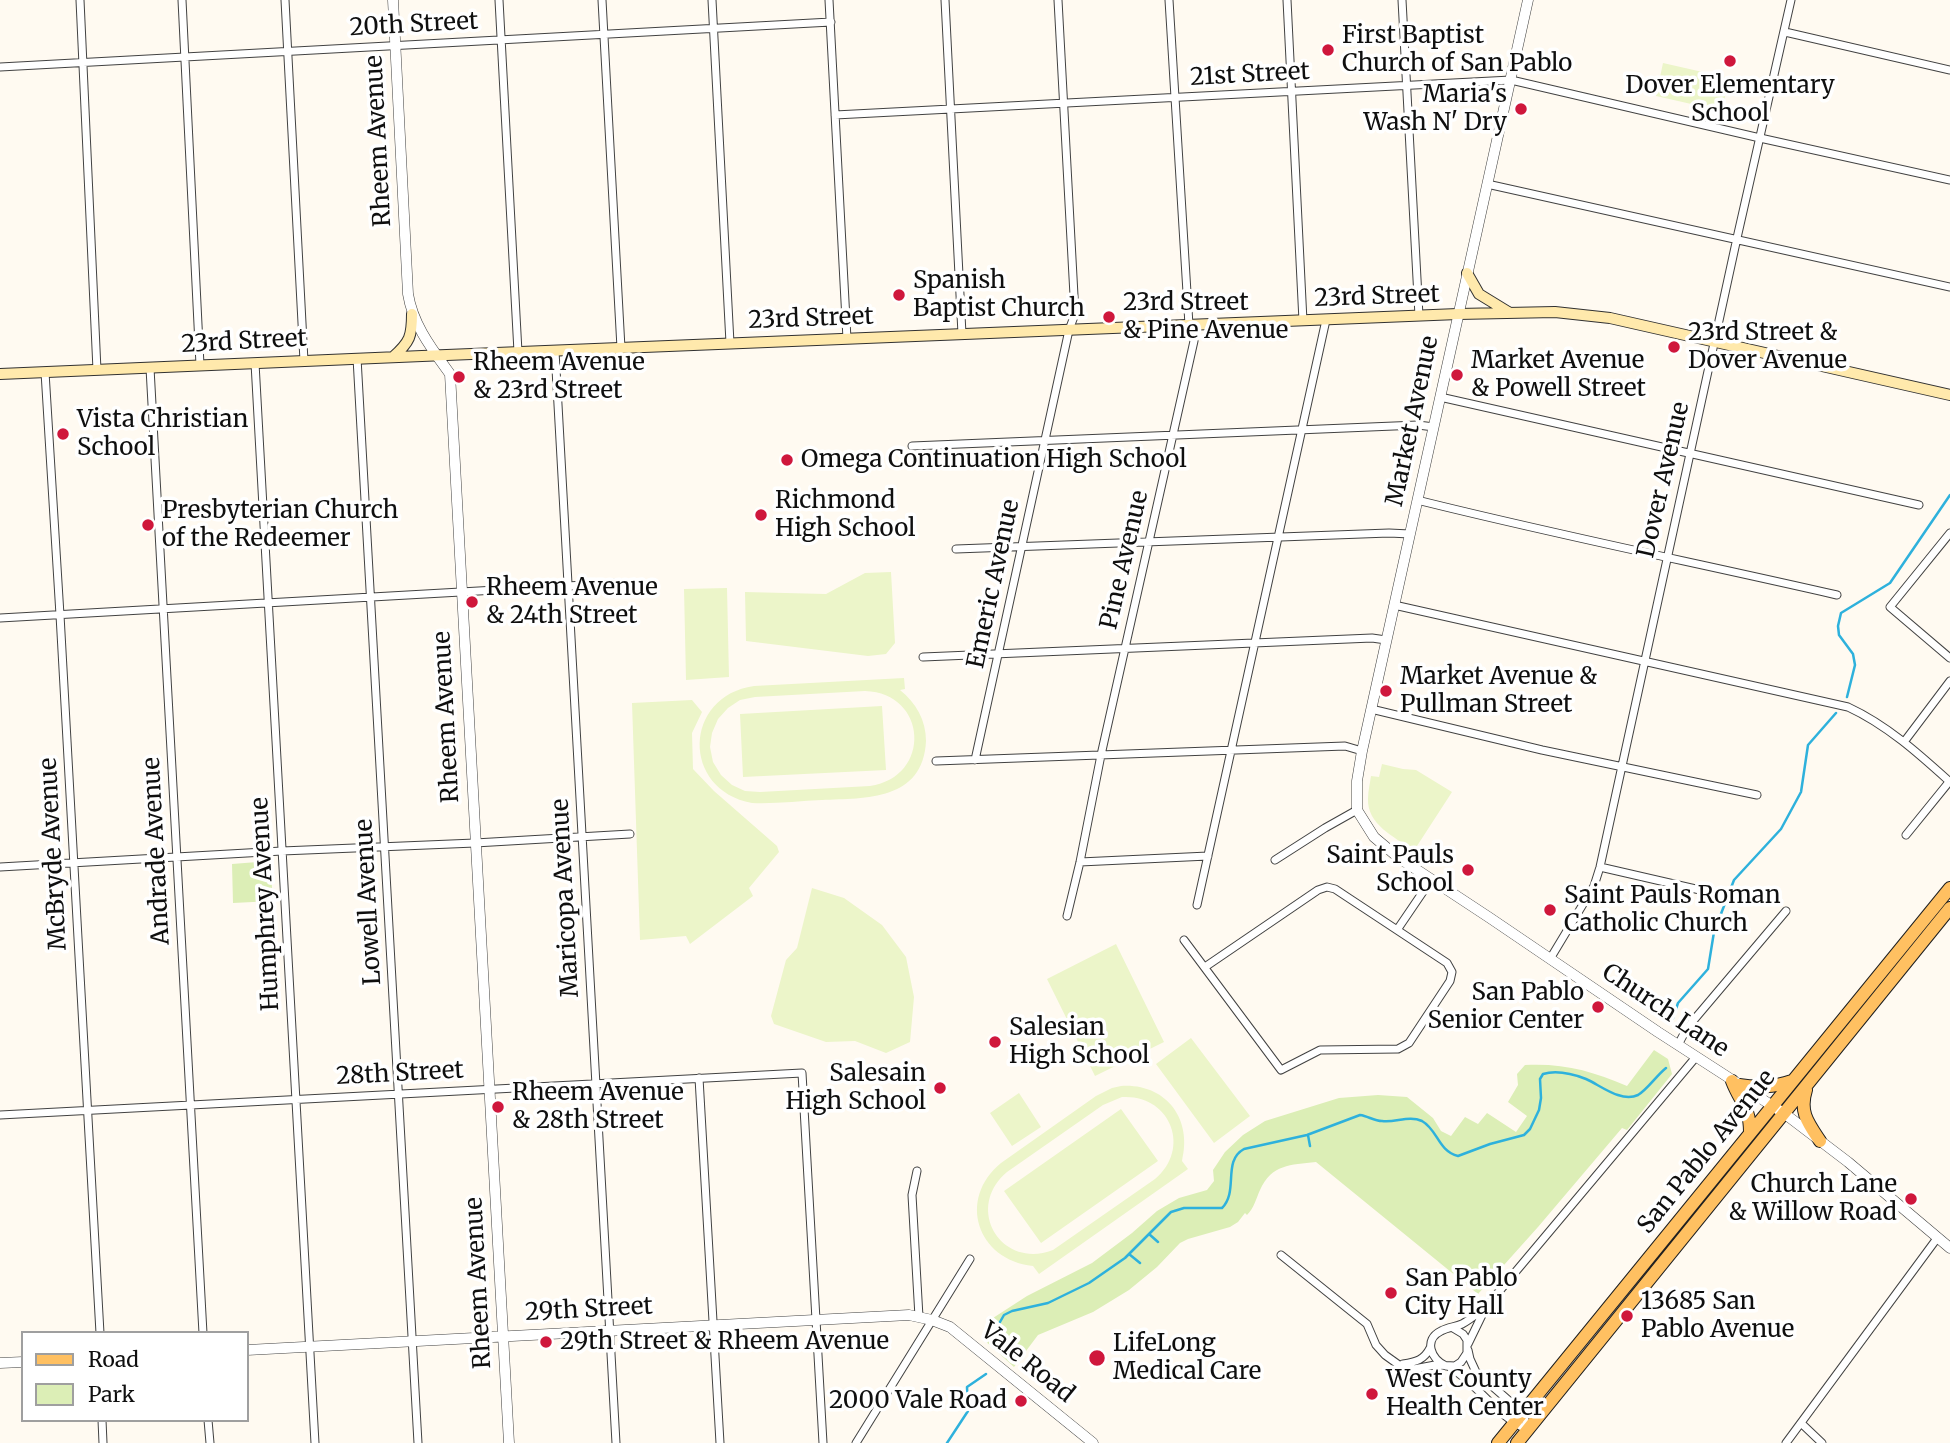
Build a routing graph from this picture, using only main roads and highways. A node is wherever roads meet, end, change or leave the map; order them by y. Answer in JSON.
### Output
{"nodes":[{"id":1,"x":1467,"y":273,"type":"road end"},
{"id":2,"x":1510,"y":313,"type":"junction"},
{"id":3,"x":412,"y":314,"type":"road end"},
{"id":4,"x":393,"y":357,"type":"junction"},
{"id":5,"x":0,"y":374,"type":"edge"},
{"id":6,"x":1950,"y":395,"type":"edge"},
{"id":7,"x":1948,"y":900,"type":"edge"},
{"id":8,"x":1865,"y":991,"type":"junction"},
{"id":9,"x":1842,"y":1042,"type":"junction"},
{"id":10,"x":1792,"y":1080,"type":"junction"},
{"id":11,"x":1808,"y":1085,"type":"junction"},
{"id":12,"x":1750,"y":1132,"type":"junction"},
{"id":13,"x":1820,"y":1141,"type":"road end"},
{"id":14,"x":1693,"y":1203,"type":"junction"},
{"id":15,"x":1672,"y":1252,"type":"junction"},
{"id":16,"x":1498,"y":1443,"type":"edge"},
{"id":17,"x":1517,"y":1443,"type":"edge"}],
"edges":[{"from":1,"to":2,"type":"main road"},
{"from":2,"to":4,"type":"main road","name":"23rd Street"},
{"from":2,"to":6,"type":"main road","name":"23rd Street"},
{"from":3,"to":4,"type":"main road"},
{"from":4,"to":5,"type":"main road","name":"23rd Street"},
{"from":7,"to":8,"type":"main road","name":"San Pablo Avenue"},
{"from":7,"to":9,"type":"main road","name":"San Pablo Avenue"},
{"from":8,"to":9,"type":"main road"},
{"from":8,"to":10,"type":"main road","name":"San Pablo Avenue"},
{"from":9,"to":11,"type":"main road","name":"San Pablo Avenue"},
{"from":10,"to":12,"type":"main road","name":"San Pablo Avenue"},
{"from":10,"to":12,"type":"main road"},
{"from":11,"to":13,"type":"main road"},
{"from":11,"to":15,"type":"main road","name":"San Pablo Avenue"},
{"from":12,"to":14,"type":"main road","name":"San Pablo Avenue"},
{"from":14,"to":15,"type":"main road"},
{"from":14,"to":16,"type":"main road","name":"San Pablo Avenue"},
{"from":15,"to":17,"type":"main road","name":"San Pablo Avenue"}]}
